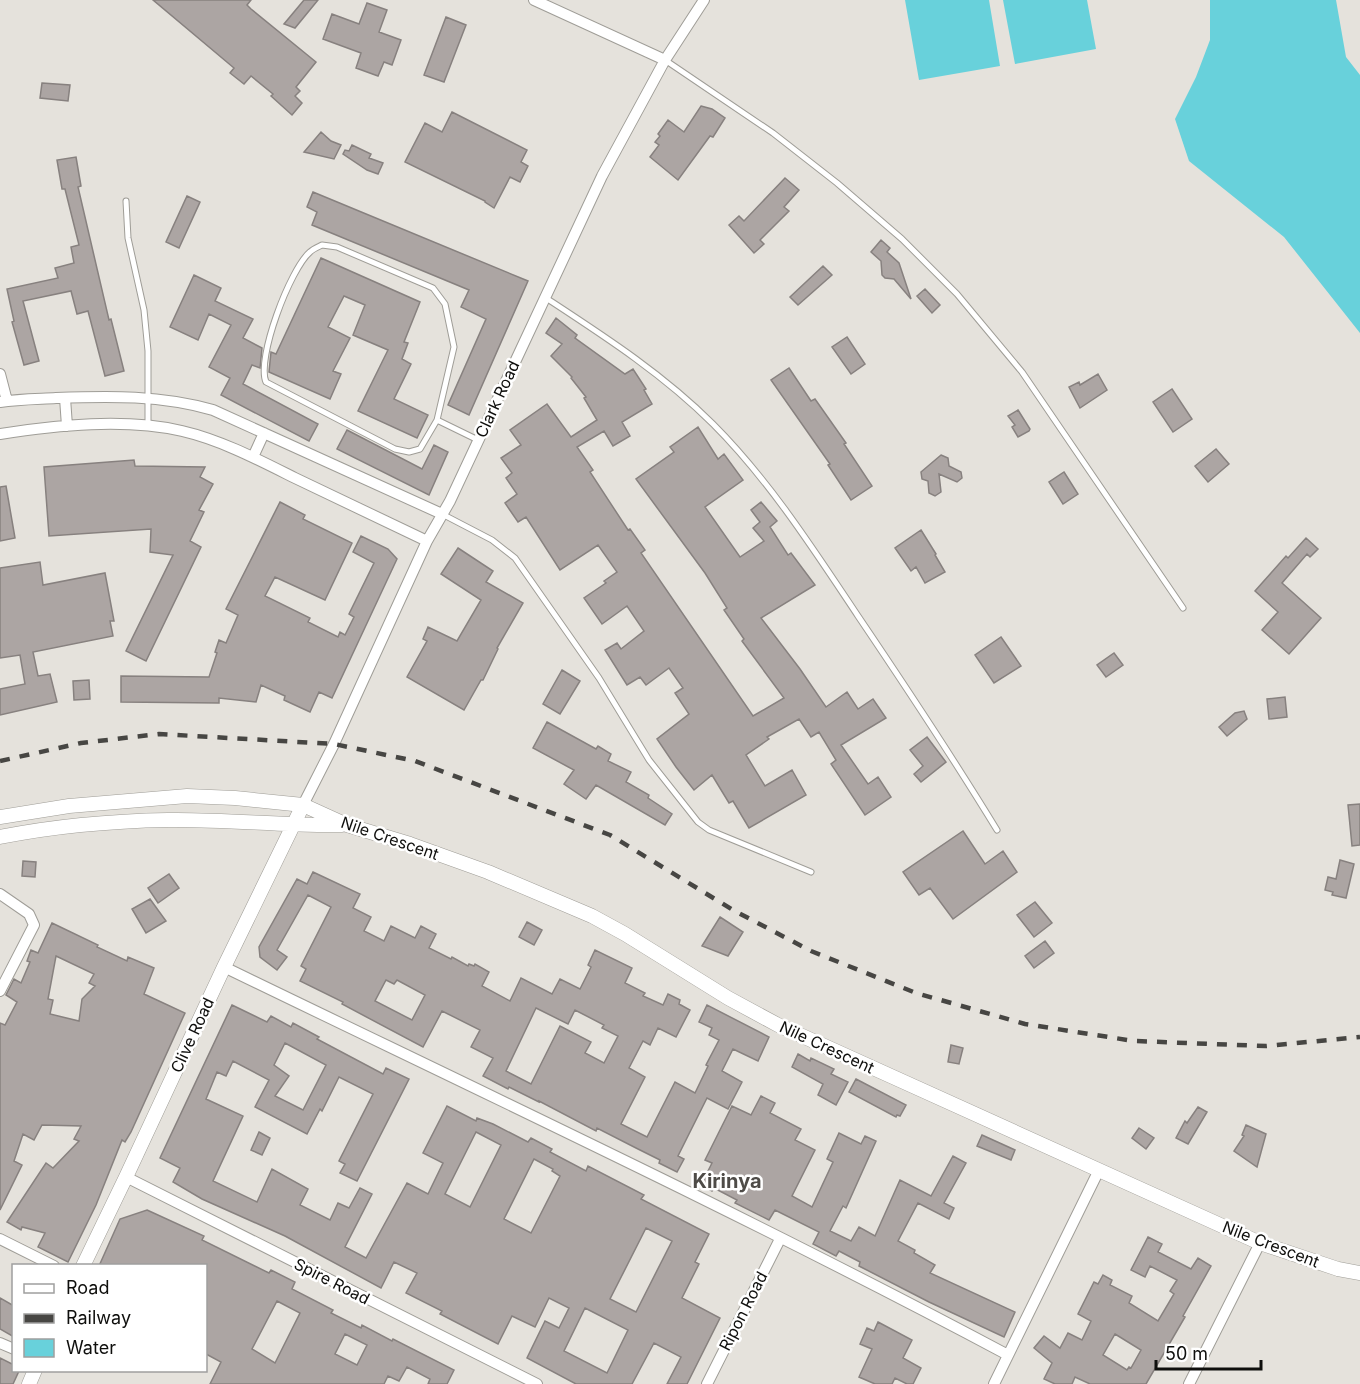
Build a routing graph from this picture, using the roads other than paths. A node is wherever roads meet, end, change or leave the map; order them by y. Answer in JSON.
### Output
{"nodes":[{"id":1,"x":534,"y":0,"type":"edge"},
{"id":2,"x":704,"y":0,"type":"edge"},
{"id":3,"x":665,"y":60,"type":"junction"},
{"id":4,"x":126,"y":201,"type":"dead end"},
{"id":5,"x":544,"y":296,"type":"junction"},
{"id":6,"x":0,"y":374,"type":"edge"},
{"id":7,"x":146,"y":397,"type":"junction"},
{"id":8,"x":65,"y":398,"type":"junction"},
{"id":9,"x":3,"y":401,"type":"edge"},
{"id":10,"x":437,"y":420,"type":"junction"},
{"id":11,"x":67,"y":426,"type":"junction"},
{"id":12,"x":147,"y":426,"type":"junction"},
{"id":13,"x":264,"y":433,"type":"junction"},
{"id":14,"x":0,"y":434,"type":"edge"},
{"id":15,"x":478,"y":440,"type":"junction"},
{"id":16,"x":253,"y":457,"type":"junction"},
{"id":17,"x":442,"y":514,"type":"junction"},
{"id":18,"x":426,"y":541,"type":"junction"},
{"id":19,"x":1183,"y":608,"type":"dead end"},
{"id":20,"x":303,"y":805,"type":"junction"},
{"id":21,"x":0,"y":817,"type":"edge"},
{"id":22,"x":347,"y":825,"type":"junction"},
{"id":23,"x":293,"y":826,"type":"junction"},
{"id":24,"x":997,"y":830,"type":"dead end"},
{"id":25,"x":0,"y":837,"type":"edge"},
{"id":26,"x":811,"y":872,"type":"dead end"},
{"id":27,"x":0,"y":894,"type":"edge"},
{"id":28,"x":224,"y":967,"type":"junction"},
{"id":29,"x":0,"y":991,"type":"edge"},
{"id":30,"x":1099,"y":1170,"type":"junction"},
{"id":31,"x":126,"y":1177,"type":"junction"},
{"id":32,"x":0,"y":1239,"type":"edge"},
{"id":33,"x":780,"y":1239,"type":"junction"},
{"id":34,"x":1260,"y":1243,"type":"junction"},
{"id":35,"x":50,"y":1264,"type":"edge"},
{"id":36,"x":84,"y":1264,"type":"edge"},
{"id":37,"x":1360,"y":1273,"type":"edge"},
{"id":38,"x":1008,"y":1355,"type":"junction"},
{"id":39,"x":537,"y":1384,"type":"edge"},
{"id":40,"x":707,"y":1384,"type":"edge"},
{"id":41,"x":994,"y":1384,"type":"edge"},
{"id":42,"x":1188,"y":1384,"type":"edge"}],
"edges":[{"from":1,"to":3,"type":"street"},
{"from":2,"to":3,"type":"street","name":"Clark Road"},
{"from":3,"to":5,"type":"street","name":"Clark Road"},
{"from":3,"to":19,"type":"lane"},
{"from":4,"to":7,"type":"lane"},
{"from":5,"to":15,"type":"street","name":"Clark Road"},
{"from":5,"to":24,"type":"lane"},
{"from":6,"to":9,"type":"street"},
{"from":7,"to":8,"type":"street"},
{"from":7,"to":12,"type":"lane"},
{"from":7,"to":13,"type":"street"},
{"from":8,"to":9,"type":"street"},
{"from":8,"to":11,"type":"street"},
{"from":10,"to":10,"type":"lane"},
{"from":10,"to":15,"type":"lane"},
{"from":11,"to":12,"type":"street"},
{"from":11,"to":14,"type":"street"},
{"from":12,"to":16,"type":"street"},
{"from":13,"to":16,"type":"street"},
{"from":13,"to":17,"type":"street"},
{"from":15,"to":17,"type":"street","name":"Clark Road"},
{"from":16,"to":18,"type":"street"},
{"from":17,"to":18,"type":"street","name":"Clark Road"},
{"from":17,"to":26,"type":"lane"},
{"from":18,"to":20,"type":"street","name":"Clark Road"},
{"from":20,"to":21,"type":"street","name":"Nile Crescent"},
{"from":20,"to":22,"type":"street","name":"Nile Crescent"},
{"from":20,"to":23,"type":"street","name":"Clive Road"},
{"from":22,"to":23,"type":"street"},
{"from":22,"to":30,"type":"street","name":"Nile Crescent"},
{"from":23,"to":25,"type":"street"},
{"from":23,"to":28,"type":"street","name":"Clive Road"},
{"from":27,"to":29,"type":"street"},
{"from":28,"to":31,"type":"street","name":"Clive Road"},
{"from":28,"to":33,"type":"street"},
{"from":30,"to":34,"type":"street","name":"Nile Crescent"},
{"from":30,"to":38,"type":"street"},
{"from":31,"to":36,"type":"street","name":"Clive Road"},
{"from":31,"to":39,"type":"street","name":"Spire Road"},
{"from":32,"to":35,"type":"street"},
{"from":33,"to":38,"type":"street"},
{"from":33,"to":40,"type":"street","name":"Ripon Road"},
{"from":34,"to":37,"type":"street","name":"Nile Crescent"},
{"from":34,"to":42,"type":"street"},
{"from":38,"to":41,"type":"street"}]}
